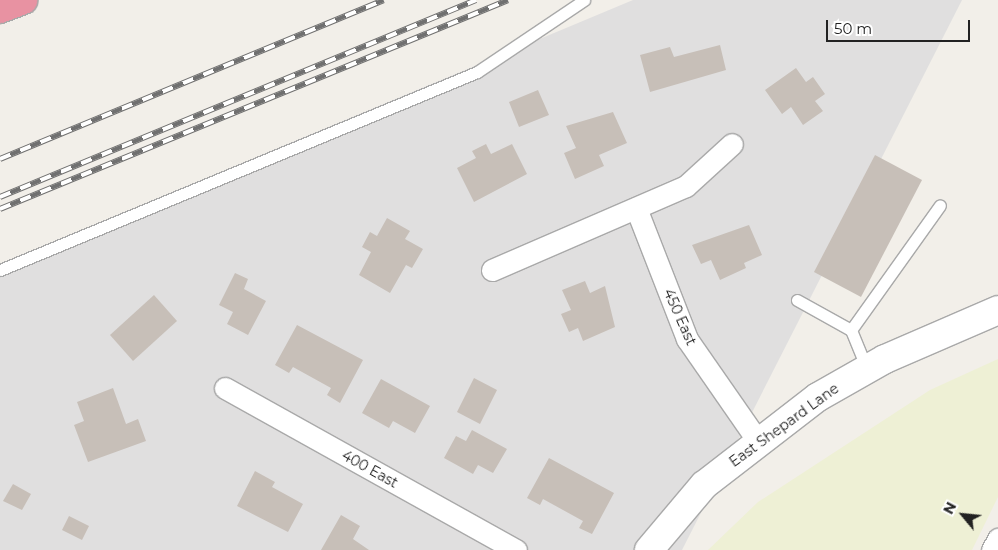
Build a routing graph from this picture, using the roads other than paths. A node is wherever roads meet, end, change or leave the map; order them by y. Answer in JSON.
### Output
{"nodes":[{"id":1,"x":23,"y":0,"type":"edge"},
{"id":2,"x":584,"y":0,"type":"edge"},
{"id":3,"x":0,"y":9,"type":"edge"},
{"id":4,"x":732,"y":144,"type":"dead end"},
{"id":5,"x":940,"y":205,"type":"dead end"},
{"id":6,"x":636,"y":208,"type":"junction"},
{"id":7,"x":0,"y":270,"type":"edge"},
{"id":8,"x":492,"y":270,"type":"dead end"},
{"id":9,"x":797,"y":300,"type":"dead end"},
{"id":10,"x":998,"y":310,"type":"edge"},
{"id":11,"x":851,"y":330,"type":"junction"},
{"id":12,"x":867,"y":369,"type":"junction"},
{"id":13,"x":225,"y":388,"type":"dead end"},
{"id":14,"x":758,"y":441,"type":"junction"},
{"id":15,"x":998,"y":539,"type":"edge"},
{"id":16,"x":516,"y":550,"type":"edge"},
{"id":17,"x":650,"y":550,"type":"edge"},
{"id":18,"x":992,"y":550,"type":"edge"}],
"edges":[{"from":1,"to":3,"type":"highway"},
{"from":2,"to":7,"type":"lane"},
{"from":4,"to":6,"type":"street"},
{"from":5,"to":11,"type":"lane"},
{"from":6,"to":8,"type":"street"},
{"from":6,"to":14,"type":"street","name":"450 East"},
{"from":9,"to":11,"type":"lane"},
{"from":10,"to":12,"type":"street","name":"East Shepard Lane"},
{"from":11,"to":12,"type":"lane"},
{"from":12,"to":14,"type":"street","name":"East Shepard Lane"},
{"from":13,"to":16,"type":"street","name":"400 East"},
{"from":14,"to":17,"type":"street","name":"East Shepard Lane"},
{"from":15,"to":18,"type":"street"}]}
